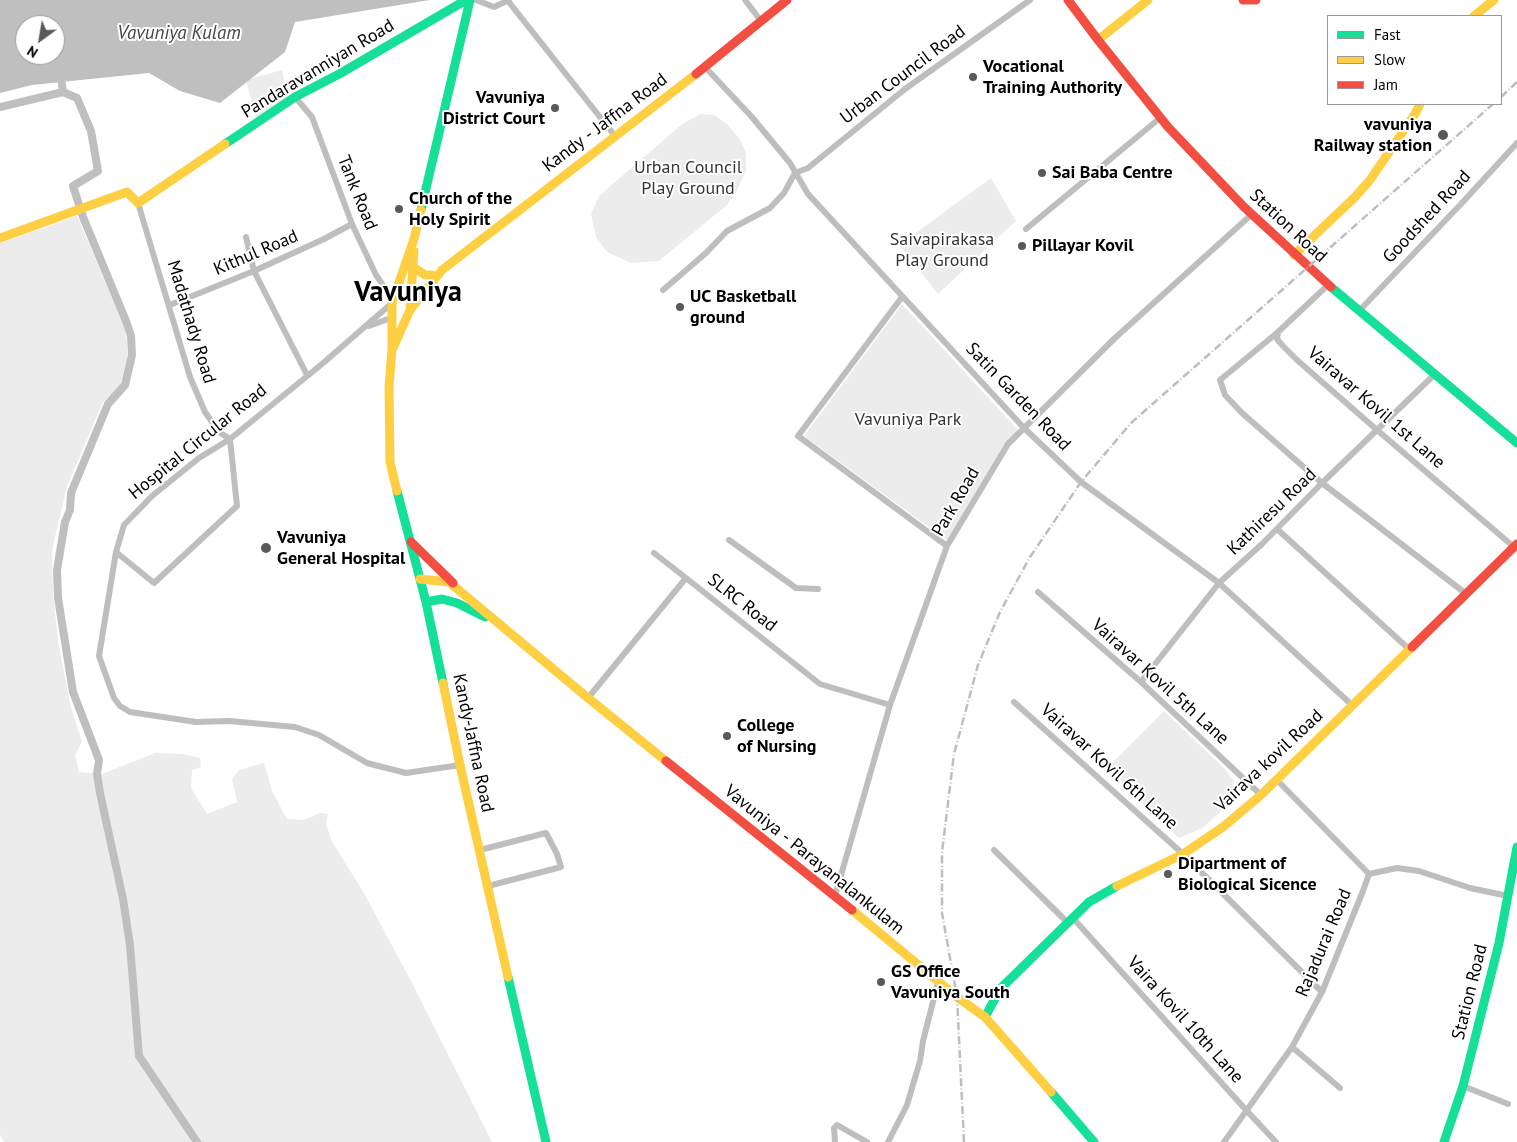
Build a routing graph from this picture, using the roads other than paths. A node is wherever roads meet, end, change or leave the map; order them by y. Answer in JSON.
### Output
{"nodes":[{"id":1,"x":468,"y":0,"type":"edge"},
{"id":2,"x":476,"y":0,"type":"edge"},
{"id":3,"x":508,"y":0,"type":"edge"},
{"id":4,"x":745,"y":0,"type":"edge"},
{"id":5,"x":787,"y":0,"type":"edge"},
{"id":6,"x":1030,"y":0,"type":"edge"},
{"id":7,"x":1068,"y":0,"type":"edge"},
{"id":8,"x":1148,"y":0,"type":"edge"},
{"id":9,"x":1243,"y":0,"type":"edge"},
{"id":10,"x":1256,"y":0,"type":"edge"},
{"id":11,"x":1494,"y":0,"type":"edge"},
{"id":12,"x":1475,"y":15,"type":"edge"},
{"id":13,"x":761,"y":21,"type":"junction"},
{"id":14,"x":1098,"y":40,"type":"junction"},
{"id":15,"x":705,"y":67,"type":"junction"},
{"id":16,"x":295,"y":97,"type":"junction"},
{"id":17,"x":1420,"y":105,"type":"edge"},
{"id":18,"x":1160,"y":118,"type":"junction"},
{"id":19,"x":615,"y":136,"type":"junction"},
{"id":20,"x":1517,"y":143,"type":"edge"},
{"id":21,"x":795,"y":174,"type":"junction"},
{"id":22,"x":138,"y":203,"type":"junction"},
{"id":23,"x":1252,"y":214,"type":"junction"},
{"id":24,"x":352,"y":224,"type":"junction"},
{"id":25,"x":1026,"y":229,"type":"dead end"},
{"id":26,"x":246,"y":237,"type":"dead end"},
{"id":27,"x":0,"y":238,"type":"edge"},
{"id":28,"x":414,"y":239,"type":"junction"},
{"id":29,"x":1294,"y":255,"type":"junction"},
{"id":30,"x":413,"y":267,"type":"junction"},
{"id":31,"x":254,"y":270,"type":"junction"},
{"id":32,"x":442,"y":270,"type":"junction"},
{"id":33,"x":432,"y":275,"type":"junction"},
{"id":34,"x":1328,"y":286,"type":"junction"},
{"id":35,"x":412,"y":288,"type":"junction"},
{"id":36,"x":663,"y":290,"type":"dead end"},
{"id":37,"x":902,"y":297,"type":"junction"},
{"id":38,"x":393,"y":301,"type":"junction"},
{"id":39,"x":170,"y":305,"type":"junction"},
{"id":40,"x":410,"y":310,"type":"junction"},
{"id":41,"x":1359,"y":311,"type":"junction"},
{"id":42,"x":391,"y":318,"type":"junction"},
{"id":43,"x":366,"y":327,"type":"junction"},
{"id":44,"x":1278,"y":332,"type":"junction"},
{"id":45,"x":392,"y":349,"type":"junction"},
{"id":46,"x":1435,"y":374,"type":"junction"},
{"id":47,"x":308,"y":375,"type":"junction"},
{"id":48,"x":1024,"y":428,"type":"junction"},
{"id":49,"x":1377,"y":430,"type":"junction"},
{"id":50,"x":230,"y":439,"type":"junction"},
{"id":51,"x":1517,"y":443,"type":"edge"},
{"id":52,"x":1322,"y":483,"type":"junction"},
{"id":53,"x":1276,"y":530,"type":"junction"},
{"id":54,"x":409,"y":540,"type":"junction"},
{"id":55,"x":729,"y":540,"type":"dead end"},
{"id":56,"x":1516,"y":545,"type":"edge"},
{"id":57,"x":947,"y":546,"type":"junction"},
{"id":58,"x":116,"y":552,"type":"junction"},
{"id":59,"x":654,"y":554,"type":"dead end"},
{"id":60,"x":686,"y":578,"type":"junction"},
{"id":61,"x":420,"y":580,"type":"junction"},
{"id":62,"x":1219,"y":583,"type":"junction"},
{"id":63,"x":818,"y":589,"type":"dead end"},
{"id":64,"x":1038,"y":592,"type":"dead end"},
{"id":65,"x":1465,"y":593,"type":"junction"},
{"id":66,"x":470,"y":598,"type":"junction"},
{"id":67,"x":426,"y":602,"type":"junction"},
{"id":68,"x":496,"y":622,"type":"junction"},
{"id":69,"x":1409,"y":649,"type":"junction"},
{"id":70,"x":1141,"y":682,"type":"junction"},
{"id":71,"x":588,"y":698,"type":"junction"},
{"id":72,"x":1014,"y":702,"type":"dead end"},
{"id":73,"x":890,"y":705,"type":"junction"},
{"id":74,"x":1352,"y":705,"type":"junction"},
{"id":75,"x":460,"y":765,"type":"junction"},
{"id":76,"x":1276,"y":779,"type":"junction"},
{"id":77,"x":1261,"y":795,"type":"junction"},
{"id":78,"x":1517,"y":847,"type":"edge"},
{"id":79,"x":480,"y":850,"type":"junction"},
{"id":80,"x":994,"y":850,"type":"dead end"},
{"id":81,"x":1183,"y":854,"type":"junction"},
{"id":82,"x":1369,"y":874,"type":"junction"},
{"id":83,"x":488,"y":886,"type":"junction"},
{"id":84,"x":835,"y":896,"type":"junction"},
{"id":85,"x":1508,"y":896,"type":"junction"},
{"id":86,"x":1069,"y":919,"type":"junction"},
{"id":87,"x":938,"y":982,"type":"junction"},
{"id":88,"x":1322,"y":992,"type":"junction"},
{"id":89,"x":985,"y":1018,"type":"junction"},
{"id":90,"x":1292,"y":1047,"type":"junction"},
{"id":91,"x":1463,"y":1086,"type":"junction"},
{"id":92,"x":1340,"y":1088,"type":"dead end"},
{"id":93,"x":1508,"y":1104,"type":"dead end"},
{"id":94,"x":1246,"y":1110,"type":"junction"},
{"id":95,"x":546,"y":1142,"type":"edge"},
{"id":96,"x":835,"y":1142,"type":"edge"},
{"id":97,"x":867,"y":1142,"type":"edge"},
{"id":98,"x":888,"y":1142,"type":"edge"},
{"id":99,"x":1094,"y":1142,"type":"edge"},
{"id":100,"x":1224,"y":1142,"type":"edge"},
{"id":101,"x":1276,"y":1142,"type":"edge"},
{"id":102,"x":1444,"y":1142,"type":"edge"}],
"edges":[{"from":1,"to":16,"type":"main road","name":"Pandaravanniyan Road"},
{"from":1,"to":28,"type":"main road"},
{"from":2,"to":3,"type":"street"},
{"from":3,"to":19,"type":"street"},
{"from":4,"to":13,"type":"street"},
{"from":5,"to":13,"type":"main road","name":"Kandy - Jaffna Road"},
{"from":6,"to":21,"type":"street","name":"Urban Council Road"},
{"from":7,"to":14,"type":"main road","name":"Station Road"},
{"from":8,"to":14,"type":"main road"},
{"from":9,"to":10,"type":"main road"},
{"from":11,"to":12,"type":"main road"},
{"from":13,"to":15,"type":"main road","name":"Kandy - Jaffna Road"},
{"from":14,"to":18,"type":"main road","name":"Station Road"},
{"from":15,"to":19,"type":"main road","name":"Kandy - Jaffna Road"},
{"from":15,"to":21,"type":"street","name":"Satin Garden Road"},
{"from":16,"to":22,"type":"main road","name":"Pandaravanniyan Road"},
{"from":16,"to":24,"type":"street","name":"Tank Road"},
{"from":17,"to":29,"type":"main road"},
{"from":18,"to":23,"type":"main road","name":"Station Road"},
{"from":18,"to":25,"type":"street"},
{"from":19,"to":32,"type":"main road","name":"Kandy - Jaffna Road"},
{"from":20,"to":41,"type":"street","name":"Goodshed Road"},
{"from":21,"to":36,"type":"street"},
{"from":21,"to":37,"type":"street","name":"Satin Garden Road"},
{"from":22,"to":27,"type":"main road"},
{"from":22,"to":39,"type":"street","name":"Madathady Road"},
{"from":23,"to":29,"type":"main road","name":"Station Road"},
{"from":23,"to":48,"type":"street","name":"Park Road"},
{"from":24,"to":31,"type":"street","name":"Kithul Road"},
{"from":24,"to":38,"type":"street","name":"Tank Road"},
{"from":26,"to":31,"type":"street"},
{"from":28,"to":30,"type":"main road"},
{"from":28,"to":38,"type":"main road","name":"Kandy-Jaffna Road"},
{"from":29,"to":34,"type":"main road","name":"Station Road"},
{"from":30,"to":33,"type":"main road"},
{"from":30,"to":35,"type":"main road"},
{"from":31,"to":39,"type":"street","name":"Kithul Road"},
{"from":31,"to":47,"type":"street"},
{"from":32,"to":33,"type":"main road","name":"Kandy - Jaffna Road"},
{"from":32,"to":40,"type":"main road","name":"Kandy - Jaffna Road"},
{"from":33,"to":35,"type":"main road","name":"Kandy - Jaffna Road"},
{"from":34,"to":41,"type":"main road","name":"Station Road"},
{"from":34,"to":44,"type":"street"},
{"from":35,"to":38,"type":"main road","name":"Kandy - Jaffna Road"},
{"from":35,"to":40,"type":"main road"},
{"from":37,"to":48,"type":"street","name":"Satin Garden Road"},
{"from":37,"to":57,"type":"street"},
{"from":38,"to":42,"type":"main road","name":"Kandy-Jaffna Road"},
{"from":38,"to":43,"type":"street","name":"Hospital Circular Road"},
{"from":39,"to":50,"type":"street","name":"Madathady Road"},
{"from":40,"to":42,"type":"main road","name":"Hospital Circular Road"},
{"from":40,"to":45,"type":"main road","name":"Kandy-Jaffna Road"},
{"from":41,"to":46,"type":"main road","name":"Station Road"},
{"from":42,"to":43,"type":"street","name":"Hospital Circular Road"},
{"from":42,"to":45,"type":"main road","name":"Kandy-Jaffna Road"},
{"from":43,"to":47,"type":"street","name":"Hospital Circular Road"},
{"from":44,"to":49,"type":"street","name":"Vairavar Kovil 1st Lane"},
{"from":44,"to":52,"type":"street"},
{"from":45,"to":54,"type":"main road","name":"Kandy-Jaffna Road"},
{"from":46,"to":49,"type":"street","name":"Kathiresu Road"},
{"from":46,"to":51,"type":"main road","name":"Station Road"},
{"from":47,"to":50,"type":"street","name":"Hospital Circular Road"},
{"from":48,"to":57,"type":"street","name":"Park Road"},
{"from":48,"to":62,"type":"street","name":"Satin Garden Road"},
{"from":49,"to":52,"type":"street","name":"Kathiresu Road"},
{"from":49,"to":56,"type":"street","name":"Vairavar Kovil 1st Lane"},
{"from":50,"to":58,"type":"street","name":"Hospital Circular Road"},
{"from":50,"to":58,"type":"street"},
{"from":52,"to":53,"type":"street","name":"Kathiresu Road"},
{"from":52,"to":65,"type":"street"},
{"from":53,"to":62,"type":"street","name":"Kathiresu Road"},
{"from":53,"to":69,"type":"street"},
{"from":54,"to":61,"type":"main road","name":"Kandy-Jaffna Road"},
{"from":54,"to":66,"type":"main road"},
{"from":55,"to":63,"type":"street"},
{"from":56,"to":65,"type":"main road","name":"Vairava kovil Road"},
{"from":57,"to":73,"type":"street","name":"Park Road"},
{"from":58,"to":75,"type":"street","name":"Hospital Circular Road"},
{"from":59,"to":60,"type":"street"},
{"from":60,"to":71,"type":"street","name":"SLRC Road"},
{"from":60,"to":73,"type":"street","name":"SLRC Road"},
{"from":61,"to":66,"type":"main road"},
{"from":61,"to":67,"type":"main road","name":"Kandy-Jaffna Road"},
{"from":62,"to":70,"type":"street","name":"Kathiresu Road"},
{"from":62,"to":74,"type":"street","name":"Satin Garden Road"},
{"from":64,"to":70,"type":"street","name":"Vairavar Kovil 5th Lane"},
{"from":65,"to":69,"type":"main road","name":"Vairava kovil Road"},
{"from":66,"to":68,"type":"main road"},
{"from":67,"to":68,"type":"main road"},
{"from":67,"to":75,"type":"main road","name":"Kandy-Jaffna Road"},
{"from":68,"to":71,"type":"main road","name":"Vavuniya - Parayanalankulam"},
{"from":69,"to":74,"type":"main road","name":"Vairava kovil Road"},
{"from":70,"to":77,"type":"street","name":"Vairavar Kovil 5th Lane"},
{"from":71,"to":84,"type":"main road","name":"Vavuniya - Parayanalankulam"},
{"from":72,"to":81,"type":"street","name":"Vairavar Kovil 6th Lane"},
{"from":73,"to":84,"type":"street","name":"Park Road"},
{"from":74,"to":76,"type":"main road","name":"Vairava kovil Road"},
{"from":75,"to":79,"type":"main road","name":"Kandy-Jaffna Road"},
{"from":76,"to":77,"type":"main road","name":"Vairava kovil Road"},
{"from":76,"to":82,"type":"street"},
{"from":77,"to":81,"type":"main road","name":"Vairava kovil Road"},
{"from":78,"to":85,"type":"main road","name":"Station Road"},
{"from":79,"to":83,"type":"main road","name":"Kandy-Jaffna Road"},
{"from":79,"to":83,"type":"street"},
{"from":80,"to":86,"type":"street","name":"Vaira Kovil 10th Lane"},
{"from":81,"to":86,"type":"main road","name":"Vairava kovil Road"},
{"from":81,"to":88,"type":"street","name":"Vairavar Kovil 6th Lane"},
{"from":82,"to":85,"type":"street","name":"Rajadurai Road"},
{"from":82,"to":88,"type":"street","name":"Rajadurai Road"},
{"from":83,"to":95,"type":"main road","name":"Kandy-Jaffna Road"},
{"from":84,"to":87,"type":"main road","name":"Vavuniya - Parayanalankulam"},
{"from":85,"to":91,"type":"main road","name":"Station Road"},
{"from":86,"to":89,"type":"main road","name":"Vairava kovil Road"},
{"from":86,"to":94,"type":"street","name":"Vaira Kovil 10th Lane"},
{"from":87,"to":89,"type":"main road","name":"Vavuniya - Parayanalankulam"},
{"from":87,"to":98,"type":"street"},
{"from":88,"to":90,"type":"street","name":"Rajadurai Road"},
{"from":89,"to":99,"type":"main road","name":"Vavuniya - Parayanalankulam"},
{"from":90,"to":92,"type":"street"},
{"from":90,"to":94,"type":"street","name":"Rajadurai Road"},
{"from":91,"to":93,"type":"street"},
{"from":91,"to":102,"type":"main road","name":"Station Road"},
{"from":94,"to":100,"type":"street","name":"Rajadurai Road"},
{"from":94,"to":101,"type":"street","name":"Vaira Kovil 10th Lane"},
{"from":96,"to":97,"type":"street"}]}
